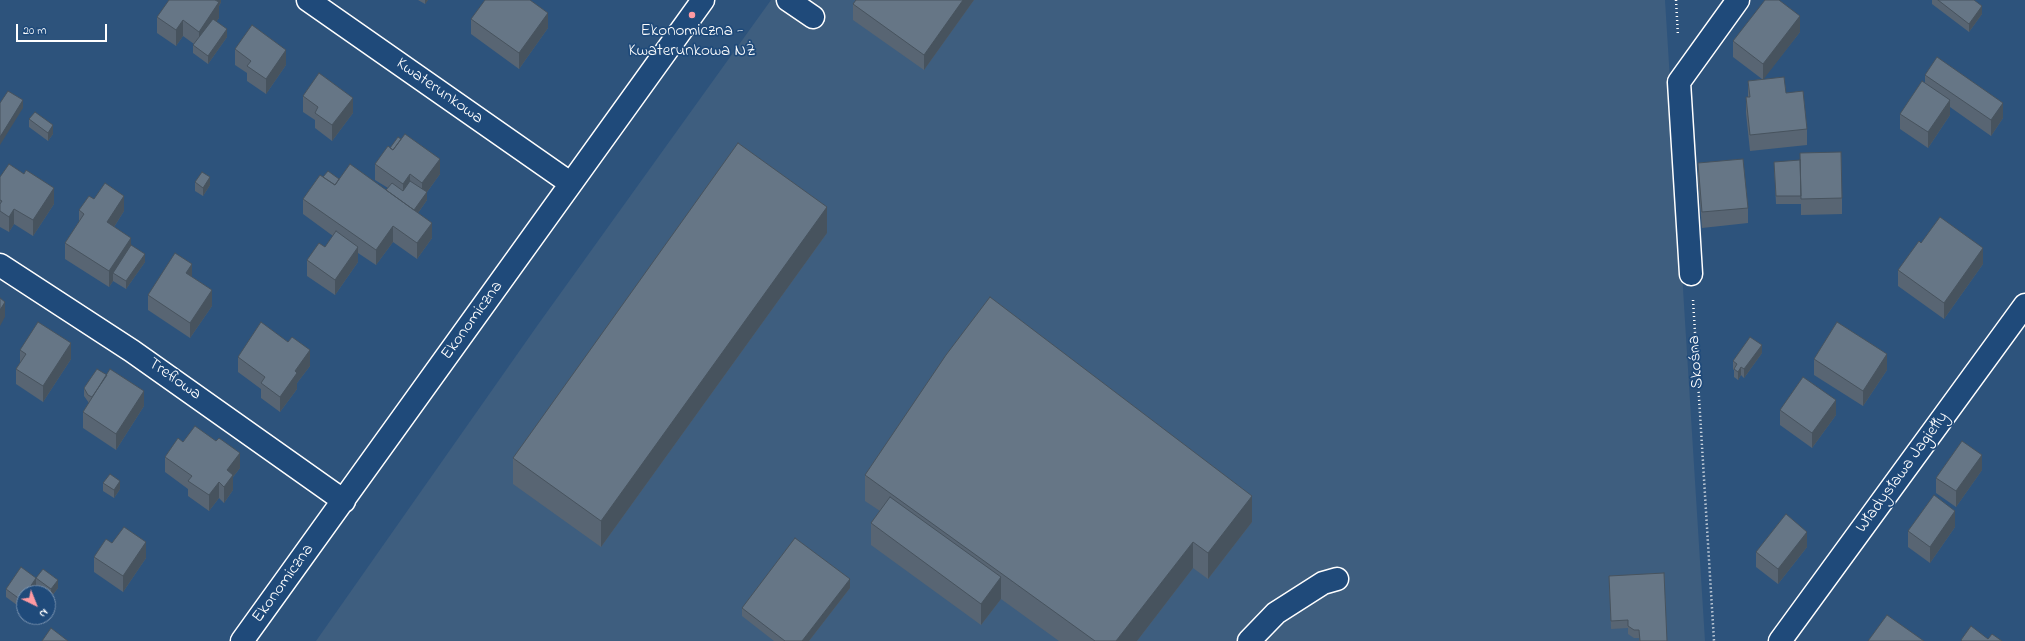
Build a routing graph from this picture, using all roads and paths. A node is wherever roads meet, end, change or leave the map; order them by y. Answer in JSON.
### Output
{"nodes":[{"id":1,"x":308,"y":0,"type":"edge"},
{"id":2,"x":703,"y":0,"type":"edge"},
{"id":3,"x":788,"y":0,"type":"edge"},
{"id":4,"x":1738,"y":0,"type":"edge"},
{"id":5,"x":813,"y":16,"type":"dead end"},
{"id":6,"x":570,"y":183,"type":"junction"},
{"id":7,"x":0,"y":265,"type":"edge"},
{"id":8,"x":1691,"y":274,"type":"joint"},
{"id":9,"x":2025,"y":305,"type":"edge"},
{"id":10,"x":344,"y":501,"type":"junction"},
{"id":11,"x":1337,"y":579,"type":"dead end"},
{"id":12,"x":242,"y":641,"type":"edge"},
{"id":13,"x":1249,"y":641,"type":"edge"},
{"id":14,"x":1714,"y":641,"type":"edge"},
{"id":15,"x":1780,"y":641,"type":"edge"}],
"edges":[{"from":1,"to":6,"type":"street","name":"Kwaterunkowa"},
{"from":2,"to":6,"type":"street","name":"Ekonomiczna"},
{"from":3,"to":5,"type":"street"},
{"from":4,"to":8,"type":"street"},
{"from":6,"to":10,"type":"street","name":"Ekonomiczna"},
{"from":7,"to":10,"type":"street","name":"Treflowa"},
{"from":8,"to":14,"type":"path","name":"Skośna"},
{"from":9,"to":15,"type":"street","name":"Władysława Jagiełły"},
{"from":10,"to":12,"type":"street","name":"Ekonomiczna"},
{"from":11,"to":13,"type":"street"}]}
